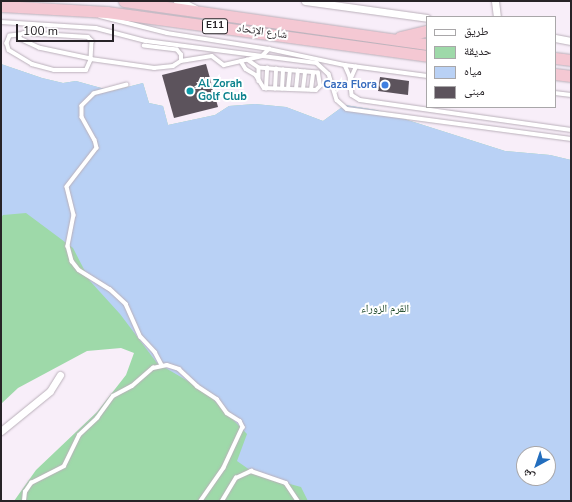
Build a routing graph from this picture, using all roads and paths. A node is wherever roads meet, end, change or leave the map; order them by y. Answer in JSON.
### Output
{"nodes":[{"id":1,"x":124,"y":1,"type":"edge"},
{"id":2,"x":178,"y":1,"type":"edge"},
{"id":3,"x":306,"y":1,"type":"edge"},
{"id":4,"x":495,"y":1,"type":"edge"},
{"id":5,"x":1,"y":6,"type":"edge"},
{"id":6,"x":72,"y":8,"type":"junction"},
{"id":7,"x":201,"y":13,"type":"junction"},
{"id":8,"x":497,"y":16,"type":"edge"},
{"id":9,"x":426,"y":18,"type":"edge"},
{"id":10,"x":1,"y":22,"type":"edge"},
{"id":11,"x":426,"y":31,"type":"edge"},
{"id":12,"x":20,"y":35,"type":"junction"},
{"id":13,"x":556,"y":38,"type":"edge"},
{"id":14,"x":392,"y":39,"type":"junction"},
{"id":15,"x":571,"y":41,"type":"edge"},
{"id":16,"x":426,"y":44,"type":"edge"},
{"id":17,"x":240,"y":45,"type":"junction"},
{"id":18,"x":144,"y":46,"type":"dead end"},
{"id":19,"x":269,"y":49,"type":"junction"},
{"id":20,"x":245,"y":53,"type":"junction"},
{"id":21,"x":262,"y":56,"type":"junction"},
{"id":22,"x":426,"y":56,"type":"edge"},
{"id":23,"x":556,"y":58,"type":"edge"},
{"id":24,"x":90,"y":59,"type":"junction"},
{"id":25,"x":247,"y":60,"type":"junction"},
{"id":26,"x":571,"y":60,"type":"edge"},
{"id":27,"x":241,"y":61,"type":"junction"},
{"id":28,"x":180,"y":62,"type":"junction"},
{"id":29,"x":345,"y":65,"type":"junction"},
{"id":30,"x":356,"y":67,"type":"junction"},
{"id":31,"x":259,"y":68,"type":"junction"},
{"id":32,"x":267,"y":68,"type":"junction"},
{"id":33,"x":276,"y":69,"type":"junction"},
{"id":34,"x":283,"y":70,"type":"junction"},
{"id":35,"x":290,"y":71,"type":"junction"},
{"id":36,"x":298,"y":71,"type":"junction"},
{"id":37,"x":305,"y":72,"type":"junction"},
{"id":38,"x":313,"y":73,"type":"junction"},
{"id":39,"x":556,"y":74,"type":"edge"},
{"id":40,"x":426,"y":76,"type":"edge"},
{"id":41,"x":571,"y":76,"type":"edge"},
{"id":42,"x":350,"y":83,"type":"junction"},
{"id":43,"x":259,"y":84,"type":"junction"},
{"id":44,"x":127,"y":85,"type":"dead end"},
{"id":45,"x":266,"y":89,"type":"junction"},
{"id":46,"x":275,"y":89,"type":"junction"},
{"id":47,"x":282,"y":89,"type":"junction"},
{"id":48,"x":288,"y":89,"type":"junction"},
{"id":49,"x":296,"y":89,"type":"junction"},
{"id":50,"x":303,"y":89,"type":"junction"},
{"id":51,"x":311,"y":90,"type":"junction"},
{"id":52,"x":556,"y":93,"type":"edge"},
{"id":53,"x":571,"y":95,"type":"edge"},
{"id":54,"x":571,"y":130,"type":"edge"},
{"id":55,"x":571,"y":139,"type":"edge"},
{"id":56,"x":162,"y":365,"type":"junction"},
{"id":57,"x":60,"y":375,"type":"dead end"},
{"id":58,"x":1,"y":431,"type":"edge"},
{"id":59,"x":24,"y":501,"type":"edge"},
{"id":60,"x":201,"y":501,"type":"edge"},
{"id":61,"x":222,"y":501,"type":"edge"},
{"id":62,"x":298,"y":501,"type":"edge"}],
"edges":[{"from":1,"to":7,"type":"highway","name":"شارع الإتحاد","number":"E11"},
{"from":2,"to":7,"type":"street"},
{"from":3,"to":9,"type":"street"},
{"from":4,"to":8,"type":"street"},
{"from":5,"to":6,"type":"highway","name":"شارع الإتحاد","number":"E11"},
{"from":6,"to":17,"type":"lane"},
{"from":6,"to":22,"type":"highway","name":"شارع الإتحاد","number":"E11"},
{"from":7,"to":14,"type":"highway","name":"شارع الإتحاد","number":"E11"},
{"from":10,"to":20,"type":"lane"},
{"from":11,"to":14,"type":"highway"},
{"from":12,"to":24,"type":"lane"},
{"from":12,"to":24,"type":"lane"},
{"from":12,"to":24,"type":"lane"},
{"from":13,"to":15,"type":"street"},
{"from":14,"to":16,"type":"highway","name":"شارع الإتحاد","number":"E11"},
{"from":17,"to":19,"type":"lane"},
{"from":17,"to":20,"type":"lane"},
{"from":18,"to":28,"type":"lane"},
{"from":19,"to":21,"type":"lane"},
{"from":19,"to":29,"type":"lane"},
{"from":20,"to":21,"type":"lane"},
{"from":20,"to":25,"type":"lane"},
{"from":21,"to":25,"type":"lane"},
{"from":21,"to":55,"type":"lane"},
{"from":23,"to":26,"type":"highway"},
{"from":24,"to":28,"type":"lane"},
{"from":25,"to":27,"type":"lane"},
{"from":25,"to":31,"type":"lane"},
{"from":27,"to":28,"type":"lane"},
{"from":27,"to":43,"type":"lane"},
{"from":29,"to":30,"type":"lane"},
{"from":29,"to":42,"type":"lane"},
{"from":30,"to":40,"type":"lane"},
{"from":30,"to":42,"type":"lane"},
{"from":31,"to":32,"type":"lane"},
{"from":31,"to":43,"type":"lane"},
{"from":32,"to":33,"type":"lane"},
{"from":32,"to":45,"type":"lane"},
{"from":33,"to":34,"type":"lane"},
{"from":33,"to":46,"type":"lane"},
{"from":34,"to":35,"type":"lane"},
{"from":34,"to":47,"type":"lane"},
{"from":35,"to":36,"type":"lane"},
{"from":35,"to":48,"type":"lane"},
{"from":36,"to":37,"type":"lane"},
{"from":36,"to":49,"type":"lane"},
{"from":37,"to":38,"type":"lane"},
{"from":37,"to":50,"type":"lane"},
{"from":38,"to":51,"type":"lane"},
{"from":38,"to":51,"type":"lane"},
{"from":39,"to":41,"type":"highway"},
{"from":42,"to":54,"type":"lane"},
{"from":43,"to":45,"type":"lane"},
{"from":44,"to":56,"type":"lane"},
{"from":45,"to":46,"type":"lane"},
{"from":46,"to":47,"type":"lane"},
{"from":47,"to":48,"type":"lane"},
{"from":48,"to":49,"type":"lane"},
{"from":49,"to":50,"type":"lane"},
{"from":50,"to":51,"type":"lane"},
{"from":52,"to":53,"type":"lane"},
{"from":56,"to":59,"type":"lane"},
{"from":56,"to":60,"type":"lane"},
{"from":57,"to":58,"type":"street"},
{"from":61,"to":62,"type":"lane"}]}
